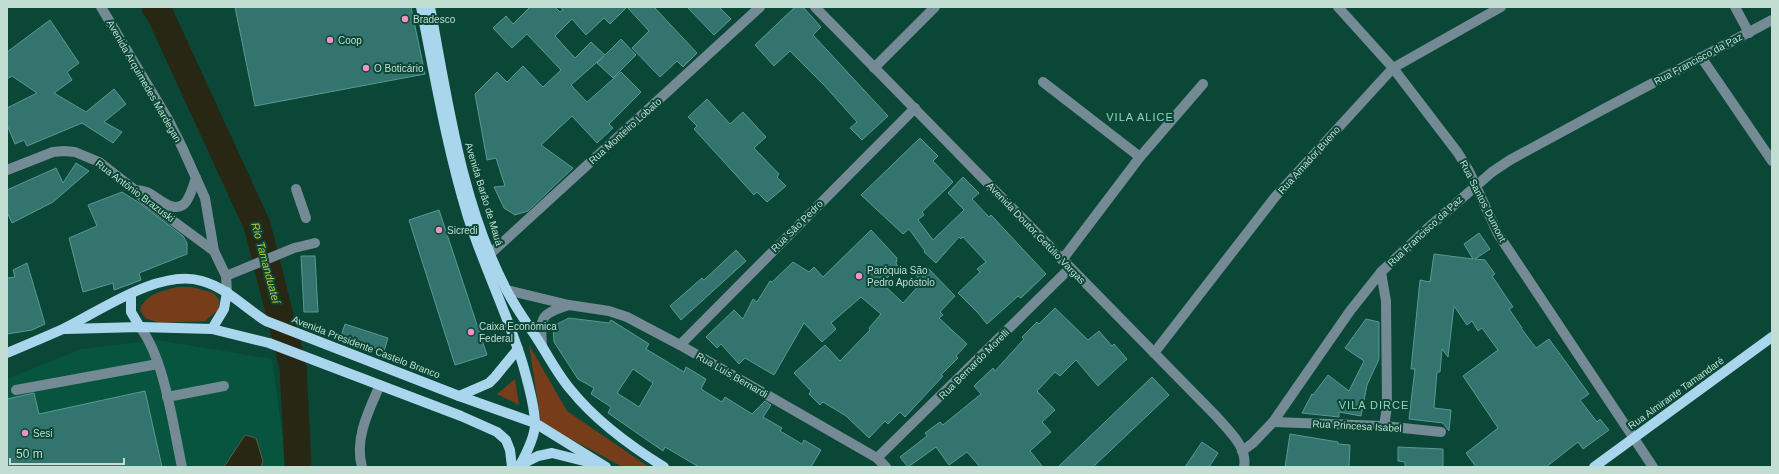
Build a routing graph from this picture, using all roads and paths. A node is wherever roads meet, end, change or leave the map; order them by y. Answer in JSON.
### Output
{"nodes":[{"id":1,"x":101,"y":7,"type":"edge"},
{"id":2,"x":421,"y":7,"type":"edge"},
{"id":3,"x":430,"y":7,"type":"edge"},
{"id":4,"x":760,"y":7,"type":"edge"},
{"id":5,"x":815,"y":7,"type":"edge"},
{"id":6,"x":935,"y":7,"type":"edge"},
{"id":7,"x":1338,"y":7,"type":"edge"},
{"id":8,"x":1501,"y":7,"type":"edge"},
{"id":9,"x":1735,"y":7,"type":"edge"},
{"id":10,"x":1772,"y":20,"type":"edge"},
{"id":11,"x":1748,"y":32,"type":"junction"},
{"id":12,"x":1701,"y":58,"type":"junction"},
{"id":13,"x":874,"y":68,"type":"junction"},
{"id":14,"x":1393,"y":68,"type":"junction"},
{"id":15,"x":1043,"y":82,"type":"dead end"},
{"id":16,"x":1203,"y":84,"type":"dead end"},
{"id":17,"x":915,"y":108,"type":"junction"},
{"id":18,"x":1140,"y":157,"type":"junction"},
{"id":19,"x":1772,"y":161,"type":"edge"},
{"id":20,"x":7,"y":170,"type":"edge"},
{"id":21,"x":196,"y":178,"type":"junction"},
{"id":22,"x":1474,"y":186,"type":"junction"},
{"id":23,"x":296,"y":189,"type":"dead end"},
{"id":24,"x":135,"y":190,"type":"junction"},
{"id":25,"x":306,"y":218,"type":"dead end"},
{"id":26,"x":315,"y":243,"type":"dead end"},
{"id":27,"x":214,"y":251,"type":"junction"},
{"id":28,"x":490,"y":254,"type":"junction"},
{"id":29,"x":1062,"y":260,"type":"junction"},
{"id":30,"x":1070,"y":268,"type":"junction"},
{"id":31,"x":1381,"y":272,"type":"junction"},
{"id":32,"x":226,"y":276,"type":"junction"},
{"id":33,"x":506,"y":290,"type":"junction"},
{"id":34,"x":227,"y":292,"type":"junction"},
{"id":35,"x":131,"y":295,"type":"junction"},
{"id":36,"x":569,"y":305,"type":"junction"},
{"id":37,"x":140,"y":327,"type":"junction"},
{"id":38,"x":63,"y":329,"type":"junction"},
{"id":39,"x":212,"y":329,"type":"junction"},
{"id":40,"x":1772,"y":337,"type":"edge"},
{"id":41,"x":680,"y":345,"type":"junction"},
{"id":42,"x":542,"y":346,"type":"junction"},
{"id":43,"x":518,"y":348,"type":"junction"},
{"id":44,"x":7,"y":353,"type":"edge"},
{"id":45,"x":1154,"y":354,"type":"junction"},
{"id":46,"x":158,"y":364,"type":"junction"},
{"id":47,"x":380,"y":385,"type":"junction"},
{"id":48,"x":224,"y":386,"type":"dead end"},
{"id":49,"x":16,"y":390,"type":"dead end"},
{"id":50,"x":459,"y":396,"type":"junction"},
{"id":51,"x":167,"y":397,"type":"junction"},
{"id":52,"x":1273,"y":422,"type":"junction"},
{"id":53,"x":535,"y":423,"type":"junction"},
{"id":54,"x":1384,"y":426,"type":"junction"},
{"id":55,"x":1441,"y":432,"type":"dead end"},
{"id":56,"x":1633,"y":439,"type":"junction"},
{"id":57,"x":1242,"y":451,"type":"junction"},
{"id":58,"x":877,"y":458,"type":"junction"},
{"id":59,"x":517,"y":466,"type":"edge"},
{"id":60,"x":182,"y":467,"type":"edge"},
{"id":61,"x":362,"y":467,"type":"edge"},
{"id":62,"x":606,"y":467,"type":"edge"},
{"id":63,"x":664,"y":467,"type":"edge"},
{"id":64,"x":886,"y":467,"type":"edge"},
{"id":65,"x":1244,"y":467,"type":"edge"},
{"id":66,"x":1594,"y":467,"type":"edge"},
{"id":67,"x":1653,"y":467,"type":"edge"}],
"edges":[{"from":1,"to":21,"type":"street","name":"Avenida Arquimedes Mardegan"},
{"from":2,"to":43,"type":"main road","name":"Avenida Barão de Mauá"},
{"from":3,"to":28,"type":"main road","name":"Avenida Barão de Mauá"},
{"from":4,"to":28,"type":"street","name":"Rua Monteiro Lobato"},
{"from":5,"to":13,"type":"street","name":"Avenida Doutor Getúlio Vargas"},
{"from":6,"to":13,"type":"street"},
{"from":7,"to":14,"type":"street","name":"Rua Santos Dumont"},
{"from":8,"to":14,"type":"street","name":"Rua Amador Bueno"},
{"from":9,"to":11,"type":"street"},
{"from":10,"to":11,"type":"street","name":"Rua Francisco da Paz"},
{"from":11,"to":12,"type":"street","name":"Rua Francisco da Paz"},
{"from":12,"to":19,"type":"street"},
{"from":12,"to":22,"type":"street","name":"Rua Francisco da Paz"},
{"from":13,"to":17,"type":"street","name":"Avenida Doutor Getúlio Vargas"},
{"from":14,"to":22,"type":"street","name":"Rua Santos Dumont"},
{"from":14,"to":45,"type":"street","name":"Rua Amador Bueno"},
{"from":15,"to":18,"type":"street"},
{"from":16,"to":18,"type":"street"},
{"from":17,"to":29,"type":"street","name":"Avenida Doutor Getúlio Vargas"},
{"from":17,"to":41,"type":"street","name":"Rua São Pedro"},
{"from":18,"to":29,"type":"street"},
{"from":20,"to":24,"type":"street","name":"Rua Antônio Brazuski"},
{"from":21,"to":24,"type":"street"},
{"from":21,"to":27,"type":"street","name":"Avenida Arquimedes Mardegan"},
{"from":22,"to":31,"type":"street","name":"Rua Francisco da Paz"},
{"from":22,"to":56,"type":"street","name":"Rua Santos Dumont"},
{"from":23,"to":25,"type":"street"},
{"from":24,"to":27,"type":"street","name":"Rua Antônio Brazuski"},
{"from":26,"to":32,"type":"street"},
{"from":27,"to":32,"type":"street","name":"Rua Antônio Brazuski"},
{"from":28,"to":33,"type":"main road","name":"Avenida Barão de Mauá"},
{"from":29,"to":30,"type":"street","name":"Avenida Doutor Getúlio Vargas"},
{"from":30,"to":45,"type":"street","name":"Avenida Doutor Getúlio Vargas"},
{"from":30,"to":58,"type":"street","name":"Rua Bernardo Morelli"},
{"from":31,"to":52,"type":"street","name":"Rua Francisco da Paz"},
{"from":31,"to":54,"type":"street"},
{"from":32,"to":34,"type":"street","name":"Rua Antônio Brazuski"},
{"from":33,"to":36,"type":"street","name":"Rua Luís Bernardi"},
{"from":33,"to":42,"type":"main road","name":"Avenida Barão de Mauá"},
{"from":34,"to":35,"type":"main road","name":"Avenida Presidente Castelo Branco"},
{"from":34,"to":39,"type":"main road"},
{"from":34,"to":50,"type":"main road","name":"Avenida Presidente Castelo Branco"},
{"from":35,"to":37,"type":"main road"},
{"from":35,"to":38,"type":"main road","name":"Avenida Presidente Castelo Branco"},
{"from":36,"to":41,"type":"street","name":"Rua Luís Bernardi"},
{"from":36,"to":42,"type":"street","name":"Rua Luís Bernardi"},
{"from":37,"to":38,"type":"main road","name":"Avenida Presidente Castelo Branco"},
{"from":37,"to":39,"type":"main road","name":"Avenida Presidente Castelo Branco"},
{"from":37,"to":46,"type":"street"},
{"from":38,"to":44,"type":"main road","name":"Avenida Presidente Castelo Branco"},
{"from":39,"to":47,"type":"main road","name":"Avenida Presidente Castelo Branco"},
{"from":40,"to":56,"type":"main road","name":"Rua Almirante Tamandaré"},
{"from":41,"to":58,"type":"street","name":"Rua Luís Bernardi"},
{"from":42,"to":63,"type":"main road","name":"Avenida Barão de Mauá"},
{"from":43,"to":50,"type":"main road"},
{"from":43,"to":53,"type":"main road","name":"Avenida Barão de Mauá"},
{"from":45,"to":57,"type":"street","name":"Avenida Doutor Getúlio Vargas"},
{"from":46,"to":49,"type":"street"},
{"from":46,"to":51,"type":"street"},
{"from":47,"to":59,"type":"main road","name":"Avenida Presidente Castelo Branco"},
{"from":47,"to":61,"type":"street"},
{"from":48,"to":51,"type":"street"},
{"from":50,"to":53,"type":"main road","name":"Avenida Presidente Castelo Branco"},
{"from":51,"to":60,"type":"street"},
{"from":52,"to":54,"type":"street","name":"Rua Princesa Isabel"},
{"from":52,"to":57,"type":"street","name":"Rua Francisco da Paz"},
{"from":53,"to":59,"type":"main road"},
{"from":53,"to":62,"type":"main road"},
{"from":54,"to":55,"type":"street","name":"Rua Princesa Isabel"},
{"from":56,"to":66,"type":"main road","name":"Rua Almirante Tamandaré"},
{"from":56,"to":67,"type":"street","name":"Rua Santos Dumont"},
{"from":57,"to":65,"type":"street","name":"Avenida Doutor Getúlio Vargas"},
{"from":58,"to":64,"type":"street","name":"Rua Luís Bernardi"},
{"from":59,"to":62,"type":"main road"}]}
